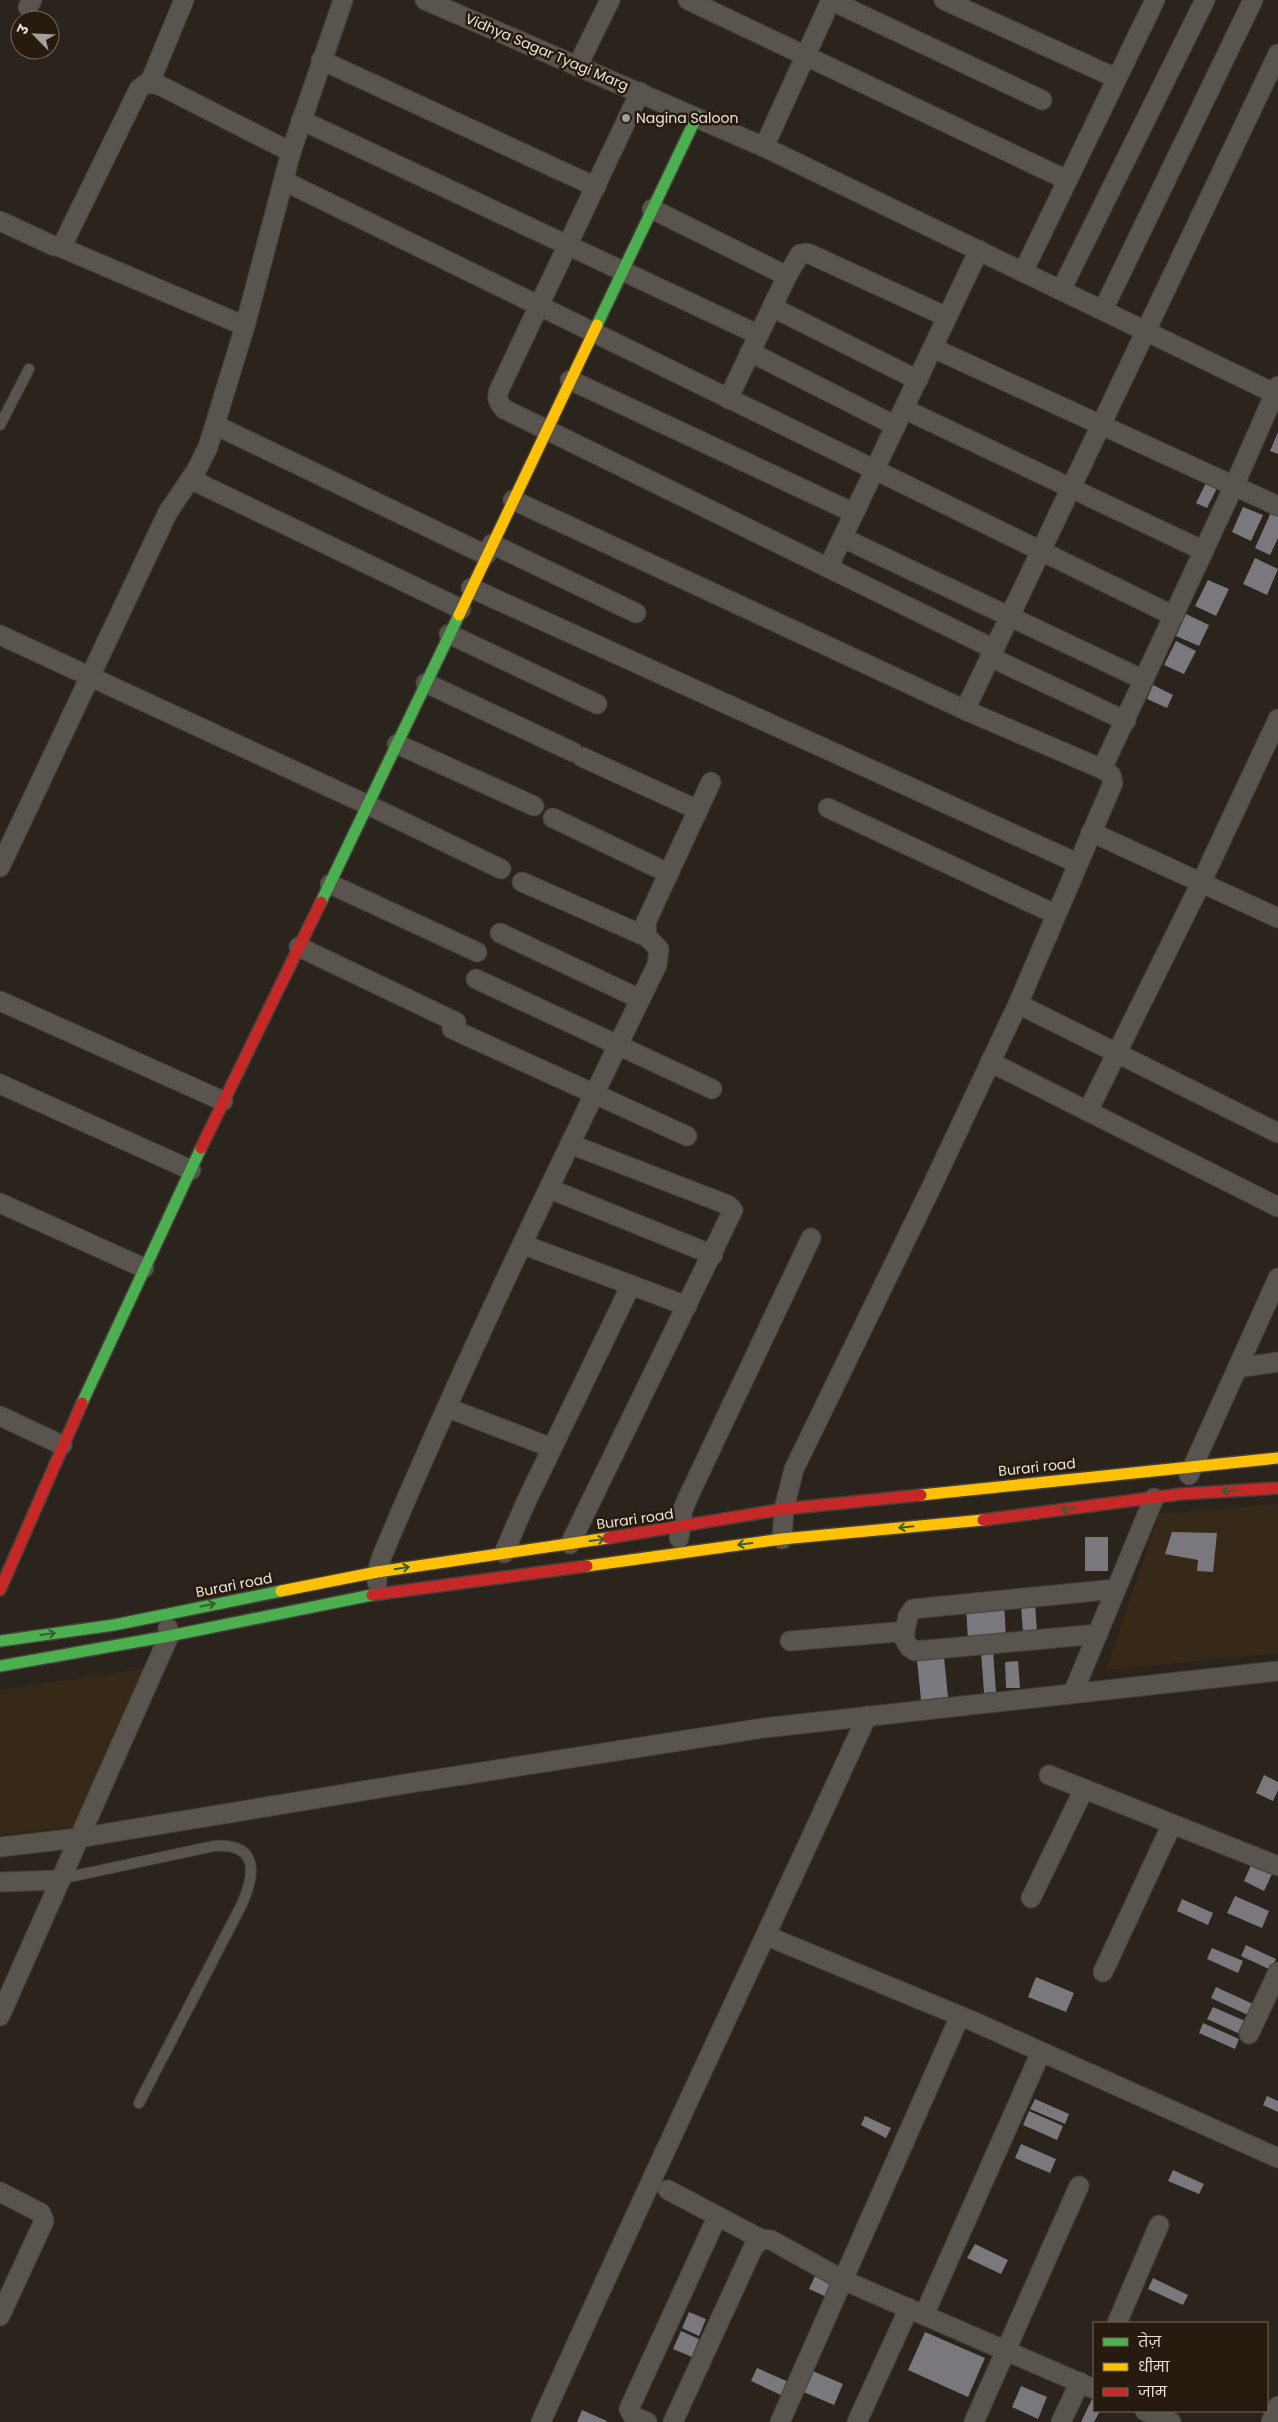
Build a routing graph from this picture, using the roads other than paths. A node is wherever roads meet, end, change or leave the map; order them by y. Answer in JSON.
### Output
{"nodes":[{"id":1,"x":184,"y":0,"type":"edge"},
{"id":2,"x":343,"y":0,"type":"edge"},
{"id":3,"x":425,"y":0,"type":"edge"},
{"id":4,"x":610,"y":0,"type":"edge"},
{"id":5,"x":688,"y":0,"type":"edge"},
{"id":6,"x":830,"y":0,"type":"edge"},
{"id":7,"x":944,"y":0,"type":"edge"},
{"id":8,"x":1155,"y":0,"type":"edge"},
{"id":9,"x":1205,"y":0,"type":"edge"},
{"id":10,"x":1253,"y":0,"type":"edge"},
{"id":11,"x":1278,"y":54,"type":"edge"},
{"id":12,"x":805,"y":57,"type":"junction"},
{"id":13,"x":322,"y":60,"type":"junction"},
{"id":14,"x":578,"y":65,"type":"junction"},
{"id":15,"x":1116,"y":78,"type":"junction"},
{"id":16,"x":150,"y":82,"type":"junction"},
{"id":17,"x":640,"y":92,"type":"junction"},
{"id":18,"x":1042,"y":100,"type":"dead end"},
{"id":19,"x":697,"y":116,"type":"junction"},
{"id":20,"x":301,"y":120,"type":"junction"},
{"id":21,"x":764,"y":146,"type":"junction"},
{"id":22,"x":291,"y":152,"type":"junction"},
{"id":23,"x":284,"y":180,"type":"junction"},
{"id":24,"x":1067,"y":180,"type":"junction"},
{"id":25,"x":596,"y":187,"type":"junction"},
{"id":26,"x":652,"y":209,"type":"junction"},
{"id":27,"x":0,"y":221,"type":"edge"},
{"id":28,"x":568,"y":244,"type":"junction"},
{"id":29,"x":60,"y":247,"type":"junction"},
{"id":30,"x":979,"y":250,"type":"junction"},
{"id":31,"x":622,"y":271,"type":"junction"},
{"id":32,"x":1023,"y":272,"type":"junction"},
{"id":33,"x":787,"y":276,"type":"junction"},
{"id":34,"x":1061,"y":290,"type":"junction"},
{"id":35,"x":540,"y":304,"type":"junction"},
{"id":36,"x":772,"y":307,"type":"junction"},
{"id":37,"x":1103,"y":310,"type":"junction"},
{"id":38,"x":947,"y":317,"type":"junction"},
{"id":39,"x":245,"y":326,"type":"junction"},
{"id":40,"x":593,"y":332,"type":"junction"},
{"id":41,"x":1147,"y":332,"type":"junction"},
{"id":42,"x":758,"y":335,"type":"junction"},
{"id":43,"x":932,"y":348,"type":"junction"},
{"id":44,"x":750,"y":352,"type":"junction"},
{"id":45,"x":29,"y":369,"type":"dead end"},
{"id":46,"x":570,"y":380,"type":"junction"},
{"id":47,"x":918,"y":380,"type":"junction"},
{"id":48,"x":1277,"y":391,"type":"edge"},
{"id":49,"x":728,"y":398,"type":"junction"},
{"id":50,"x":900,"y":418,"type":"junction"},
{"id":51,"x":215,"y":424,"type":"junction"},
{"id":52,"x":0,"y":425,"type":"edge"},
{"id":53,"x":1102,"y":426,"type":"junction"},
{"id":54,"x":546,"y":429,"type":"junction"},
{"id":55,"x":874,"y":470,"type":"junction"},
{"id":56,"x":190,"y":479,"type":"junction"},
{"id":57,"x":1234,"y":485,"type":"junction"},
{"id":58,"x":1072,"y":488,"type":"junction"},
{"id":59,"x":513,"y":500,"type":"junction"},
{"id":60,"x":1278,"y":506,"type":"edge"},
{"id":61,"x":854,"y":513,"type":"junction"},
{"id":62,"x":843,"y":538,"type":"junction"},
{"id":63,"x":489,"y":550,"type":"junction"},
{"id":64,"x":1204,"y":551,"type":"junction"},
{"id":65,"x":1041,"y":552,"type":"junction"},
{"id":66,"x":828,"y":568,"type":"junction"},
{"id":67,"x":471,"y":588,"type":"junction"},
{"id":68,"x":461,"y":609,"type":"junction"},
{"id":69,"x":636,"y":613,"type":"dead end"},
{"id":70,"x":1010,"y":616,"type":"junction"},
{"id":71,"x":1174,"y":616,"type":"junction"},
{"id":72,"x":449,"y":634,"type":"junction"},
{"id":73,"x":0,"y":635,"type":"edge"},
{"id":74,"x":992,"y":653,"type":"junction"},
{"id":75,"x":91,"y":677,"type":"junction"},
{"id":76,"x":1144,"y":680,"type":"junction"},
{"id":77,"x":426,"y":683,"type":"junction"},
{"id":78,"x":597,"y":704,"type":"dead end"},
{"id":79,"x":965,"y":710,"type":"junction"},
{"id":80,"x":1278,"y":719,"type":"edge"},
{"id":81,"x":1126,"y":721,"type":"junction"},
{"id":82,"x":397,"y":744,"type":"junction"},
{"id":83,"x":1102,"y":769,"type":"junction"},
{"id":84,"x":711,"y":782,"type":"dead end"},
{"id":85,"x":368,"y":805,"type":"junction"},
{"id":86,"x":534,"y":806,"type":"dead end"},
{"id":87,"x":828,"y":808,"type":"dead end"},
{"id":88,"x":698,"y":810,"type":"junction"},
{"id":89,"x":553,"y":818,"type":"dead end"},
{"id":90,"x":1091,"y":832,"type":"junction"},
{"id":91,"x":1077,"y":863,"type":"junction"},
{"id":92,"x":0,"y":867,"type":"edge"},
{"id":93,"x":501,"y":869,"type":"dead end"},
{"id":94,"x":668,"y":873,"type":"junction"},
{"id":95,"x":522,"y":882,"type":"dead end"},
{"id":96,"x":1200,"y":883,"type":"junction"},
{"id":97,"x":330,"y":884,"type":"junction"},
{"id":98,"x":1055,"y":914,"type":"junction"},
{"id":99,"x":1278,"y":918,"type":"edge"},
{"id":100,"x":500,"y":934,"type":"dead end"},
{"id":101,"x":647,"y":937,"type":"junction"},
{"id":102,"x":299,"y":947,"type":"junction"},
{"id":103,"x":476,"y":952,"type":"dead end"},
{"id":104,"x":476,"y":979,"type":"dead end"},
{"id":105,"x":640,"y":999,"type":"junction"},
{"id":106,"x":0,"y":1001,"type":"edge"},
{"id":107,"x":1018,"y":1004,"type":"junction"},
{"id":108,"x":618,"y":1045,"type":"junction"},
{"id":109,"x":1116,"y":1053,"type":"junction"},
{"id":110,"x":990,"y":1062,"type":"junction"},
{"id":111,"x":0,"y":1084,"type":"edge"},
{"id":112,"x":712,"y":1089,"type":"dead end"},
{"id":113,"x":594,"y":1095,"type":"junction"},
{"id":114,"x":223,"y":1101,"type":"junction"},
{"id":115,"x":1088,"y":1111,"type":"junction"},
{"id":116,"x":1278,"y":1133,"type":"edge"},
{"id":117,"x":687,"y":1136,"type":"dead end"},
{"id":118,"x":570,"y":1144,"type":"junction"},
{"id":119,"x":191,"y":1170,"type":"junction"},
{"id":120,"x":550,"y":1189,"type":"junction"},
{"id":121,"x":0,"y":1204,"type":"edge"},
{"id":122,"x":1278,"y":1207,"type":"edge"},
{"id":123,"x":811,"y":1238,"type":"dead end"},
{"id":124,"x":524,"y":1245,"type":"junction"},
{"id":125,"x":713,"y":1255,"type":"junction"},
{"id":126,"x":144,"y":1268,"type":"junction"},
{"id":127,"x":1278,"y":1278,"type":"edge"},
{"id":128,"x":631,"y":1285,"type":"junction"},
{"id":129,"x":688,"y":1306,"type":"junction"},
{"id":130,"x":1278,"y":1362,"type":"edge"},
{"id":131,"x":1237,"y":1368,"type":"junction"},
{"id":132,"x":448,"y":1408,"type":"junction"},
{"id":133,"x":0,"y":1416,"type":"edge"},
{"id":134,"x":62,"y":1445,"type":"junction"},
{"id":135,"x":552,"y":1448,"type":"junction"},
{"id":136,"x":1278,"y":1458,"type":"edge"},
{"id":137,"x":1192,"y":1465,"type":"junction"},
{"id":138,"x":1278,"y":1488,"type":"edge"},
{"id":139,"x":1181,"y":1494,"type":"junction"},
{"id":140,"x":1154,"y":1498,"type":"junction"},
{"id":141,"x":784,"y":1509,"type":"junction"},
{"id":142,"x":680,"y":1528,"type":"junction"},
{"id":143,"x":782,"y":1539,"type":"junction"},
{"id":144,"x":570,"y":1544,"type":"junction"},
{"id":145,"x":504,"y":1553,"type":"junction"},
{"id":146,"x":678,"y":1553,"type":"junction"},
{"id":147,"x":377,"y":1572,"type":"junction"},
{"id":148,"x":1116,"y":1589,"type":"junction"},
{"id":149,"x":0,"y":1590,"type":"edge"},
{"id":150,"x":377,"y":1594,"type":"junction"},
{"id":151,"x":166,"y":1614,"type":"junction"},
{"id":152,"x":1098,"y":1634,"type":"junction"},
{"id":153,"x":169,"y":1636,"type":"junction"},
{"id":154,"x":904,"y":1637,"type":"junction"},
{"id":155,"x":0,"y":1641,"type":"edge"},
{"id":156,"x":790,"y":1641,"type":"dead end"},
{"id":157,"x":0,"y":1666,"type":"edge"},
{"id":158,"x":1278,"y":1671,"type":"edge"},
{"id":159,"x":1073,"y":1693,"type":"junction"},
{"id":160,"x":867,"y":1716,"type":"junction"},
{"id":161,"x":1049,"y":1775,"type":"dead end"},
{"id":162,"x":1084,"y":1789,"type":"junction"},
{"id":163,"x":1172,"y":1824,"type":"junction"},
{"id":164,"x":75,"y":1845,"type":"junction"},
{"id":165,"x":0,"y":1847,"type":"edge"},
{"id":166,"x":1278,"y":1866,"type":"edge"},
{"id":167,"x":61,"y":1875,"type":"junction"},
{"id":168,"x":0,"y":1882,"type":"edge"},
{"id":169,"x":1031,"y":1898,"type":"dead end"},
{"id":170,"x":767,"y":1936,"type":"junction"},
{"id":171,"x":1103,"y":1972,"type":"dead end"},
{"id":172,"x":1278,"y":1972,"type":"edge"},
{"id":173,"x":0,"y":2016,"type":"edge"},
{"id":174,"x":960,"y":2016,"type":"junction"},
{"id":175,"x":1249,"y":2034,"type":"dead end"},
{"id":176,"x":1041,"y":2052,"type":"junction"},
{"id":177,"x":139,"y":2103,"type":"dead end"},
{"id":178,"x":1278,"y":2158,"type":"edge"},
{"id":179,"x":1079,"y":2186,"type":"dead end"},
{"id":180,"x":668,"y":2190,"type":"dead end"},
{"id":181,"x":0,"y":2192,"type":"edge"},
{"id":182,"x":717,"y":2217,"type":"junction"},
{"id":183,"x":1159,"y":2225,"type":"dead end"},
{"id":184,"x":761,"y":2239,"type":"junction"},
{"id":185,"x":843,"y":2280,"type":"junction"},
{"id":186,"x":917,"y":2312,"type":"junction"},
{"id":187,"x":0,"y":2316,"type":"edge"},
{"id":188,"x":1117,"y":2322,"type":"edge"},
{"id":189,"x":1006,"y":2350,"type":"junction"},
{"id":190,"x":1090,"y":2384,"type":"edge"},
{"id":191,"x":1278,"y":2406,"type":"edge"},
{"id":192,"x":1145,"y":2415,"type":"edge"},
{"id":193,"x":541,"y":2422,"type":"edge"},
{"id":194,"x":647,"y":2422,"type":"edge"},
{"id":195,"x":673,"y":2422,"type":"edge"},
{"id":196,"x":780,"y":2422,"type":"edge"},
{"id":197,"x":857,"y":2422,"type":"edge"},
{"id":198,"x":974,"y":2422,"type":"edge"},
{"id":199,"x":1061,"y":2422,"type":"edge"},
{"id":200,"x":1171,"y":2422,"type":"edge"},
{"id":201,"x":1271,"y":2422,"type":"edge"}],
"edges":[{"from":1,"to":16,"type":"street"},
{"from":2,"to":13,"type":"street"},
{"from":3,"to":14,"type":"street","name":"Vidhya Sagar Tyagi Marg"},
{"from":4,"to":14,"type":"street"},
{"from":5,"to":12,"type":"street"},
{"from":6,"to":12,"type":"street"},
{"from":6,"to":18,"type":"street"},
{"from":7,"to":15,"type":"street"},
{"from":8,"to":15,"type":"street"},
{"from":9,"to":34,"type":"street"},
{"from":10,"to":37,"type":"street"},
{"from":11,"to":41,"type":"street"},
{"from":12,"to":21,"type":"street"},
{"from":12,"to":24,"type":"street"},
{"from":13,"to":20,"type":"street"},
{"from":13,"to":25,"type":"street"},
{"from":14,"to":17,"type":"street","name":"Vidhya Sagar Tyagi Marg"},
{"from":15,"to":24,"type":"street"},
{"from":16,"to":22,"type":"street"},
{"from":16,"to":29,"type":"street"},
{"from":17,"to":19,"type":"street","name":"Vidhya Sagar Tyagi Marg"},
{"from":17,"to":25,"type":"street"},
{"from":19,"to":21,"type":"street","name":"Vidhya Sagar Tyagi Marg"},
{"from":19,"to":26,"type":"main road"},
{"from":20,"to":22,"type":"street"},
{"from":20,"to":28,"type":"street"},
{"from":21,"to":30,"type":"street","name":"Vidhya Sagar Tyagi Marg"},
{"from":22,"to":23,"type":"street"},
{"from":23,"to":35,"type":"street"},
{"from":23,"to":39,"type":"street"},
{"from":24,"to":32,"type":"street"},
{"from":25,"to":28,"type":"street"},
{"from":26,"to":31,"type":"main road"},
{"from":26,"to":33,"type":"street"},
{"from":27,"to":29,"type":"street"},
{"from":28,"to":31,"type":"street"},
{"from":28,"to":35,"type":"street"},
{"from":29,"to":39,"type":"street"},
{"from":30,"to":32,"type":"street","name":"Vidhya Sagar Tyagi Marg"},
{"from":30,"to":38,"type":"street"},
{"from":31,"to":40,"type":"main road"},
{"from":31,"to":42,"type":"street"},
{"from":32,"to":34,"type":"street","name":"Vidhya Sagar Tyagi Marg"},
{"from":33,"to":36,"type":"street"},
{"from":33,"to":38,"type":"street"},
{"from":34,"to":37,"type":"street","name":"Vidhya Sagar Tyagi Marg"},
{"from":35,"to":40,"type":"street"},
{"from":35,"to":54,"type":"street"},
{"from":36,"to":42,"type":"street"},
{"from":36,"to":47,"type":"street"},
{"from":37,"to":41,"type":"street","name":"Vidhya Sagar Tyagi Marg"},
{"from":38,"to":43,"type":"street"},
{"from":39,"to":51,"type":"street"},
{"from":40,"to":46,"type":"main road"},
{"from":40,"to":49,"type":"street"},
{"from":41,"to":48,"type":"street","name":"Vidhya Sagar Tyagi Marg"},
{"from":41,"to":53,"type":"street"},
{"from":42,"to":44,"type":"street"},
{"from":43,"to":47,"type":"street"},
{"from":43,"to":53,"type":"street"},
{"from":44,"to":49,"type":"street"},
{"from":44,"to":50,"type":"street"},
{"from":45,"to":52,"type":"lane"},
{"from":46,"to":54,"type":"main road"},
{"from":46,"to":61,"type":"street"},
{"from":47,"to":50,"type":"street"},
{"from":48,"to":57,"type":"street"},
{"from":49,"to":55,"type":"street"},
{"from":50,"to":55,"type":"street"},
{"from":50,"to":58,"type":"street"},
{"from":51,"to":56,"type":"street"},
{"from":51,"to":63,"type":"street"},
{"from":53,"to":57,"type":"street"},
{"from":53,"to":58,"type":"street"},
{"from":54,"to":59,"type":"main road"},
{"from":54,"to":66,"type":"street"},
{"from":55,"to":61,"type":"street"},
{"from":55,"to":65,"type":"street"},
{"from":56,"to":68,"type":"street"},
{"from":56,"to":75,"type":"street"},
{"from":57,"to":60,"type":"street"},
{"from":57,"to":64,"type":"street"},
{"from":58,"to":64,"type":"street"},
{"from":58,"to":65,"type":"street"},
{"from":59,"to":63,"type":"main road"},
{"from":59,"to":79,"type":"street"},
{"from":61,"to":62,"type":"street"},
{"from":62,"to":66,"type":"street"},
{"from":62,"to":70,"type":"street"},
{"from":63,"to":67,"type":"main road"},
{"from":63,"to":69,"type":"street"},
{"from":64,"to":71,"type":"street"},
{"from":65,"to":70,"type":"street"},
{"from":65,"to":71,"type":"street"},
{"from":66,"to":74,"type":"street"},
{"from":67,"to":68,"type":"main road"},
{"from":67,"to":91,"type":"street"},
{"from":68,"to":72,"type":"main road"},
{"from":70,"to":74,"type":"street"},
{"from":70,"to":76,"type":"street"},
{"from":71,"to":76,"type":"street"},
{"from":72,"to":77,"type":"main road"},
{"from":72,"to":78,"type":"street"},
{"from":73,"to":75,"type":"street"},
{"from":74,"to":79,"type":"street"},
{"from":74,"to":81,"type":"street"},
{"from":75,"to":85,"type":"street"},
{"from":75,"to":92,"type":"street"},
{"from":76,"to":81,"type":"street"},
{"from":77,"to":82,"type":"main road"},
{"from":77,"to":88,"type":"street"},
{"from":79,"to":83,"type":"street"},
{"from":80,"to":96,"type":"street"},
{"from":81,"to":83,"type":"street"},
{"from":82,"to":85,"type":"main road"},
{"from":82,"to":86,"type":"street"},
{"from":83,"to":90,"type":"street"},
{"from":84,"to":88,"type":"street"},
{"from":85,"to":93,"type":"street"},
{"from":85,"to":97,"type":"main road"},
{"from":87,"to":98,"type":"street"},
{"from":88,"to":94,"type":"street"},
{"from":89,"to":94,"type":"street"},
{"from":90,"to":91,"type":"street"},
{"from":90,"to":96,"type":"street"},
{"from":91,"to":98,"type":"street"},
{"from":94,"to":101,"type":"street"},
{"from":95,"to":101,"type":"street"},
{"from":96,"to":99,"type":"street"},
{"from":96,"to":109,"type":"street"},
{"from":97,"to":102,"type":"main road"},
{"from":97,"to":103,"type":"street"},
{"from":98,"to":107,"type":"street"},
{"from":100,"to":105,"type":"street"},
{"from":101,"to":105,"type":"street"},
{"from":102,"to":113,"type":"street"},
{"from":102,"to":114,"type":"main road"},
{"from":104,"to":108,"type":"street"},
{"from":105,"to":108,"type":"street"},
{"from":106,"to":114,"type":"street"},
{"from":107,"to":109,"type":"street"},
{"from":107,"to":110,"type":"street"},
{"from":108,"to":112,"type":"street"},
{"from":108,"to":113,"type":"street"},
{"from":109,"to":115,"type":"street"},
{"from":109,"to":116,"type":"street"},
{"from":110,"to":115,"type":"street"},
{"from":110,"to":141,"type":"street"},
{"from":111,"to":119,"type":"street"},
{"from":113,"to":117,"type":"street"},
{"from":113,"to":118,"type":"street"},
{"from":114,"to":119,"type":"main road"},
{"from":115,"to":122,"type":"street"},
{"from":118,"to":120,"type":"street"},
{"from":118,"to":125,"type":"street"},
{"from":119,"to":126,"type":"main road"},
{"from":120,"to":124,"type":"street"},
{"from":120,"to":125,"type":"street"},
{"from":121,"to":126,"type":"street"},
{"from":123,"to":142,"type":"street"},
{"from":124,"to":128,"type":"street"},
{"from":124,"to":132,"type":"street"},
{"from":125,"to":129,"type":"street"},
{"from":126,"to":134,"type":"main road"},
{"from":127,"to":131,"type":"street"},
{"from":128,"to":129,"type":"street"},
{"from":128,"to":135,"type":"street"},
{"from":129,"to":144,"type":"street"},
{"from":130,"to":131,"type":"street"},
{"from":131,"to":137,"type":"street"},
{"from":132,"to":135,"type":"street"},
{"from":132,"to":147,"type":"street"},
{"from":133,"to":134,"type":"street"},
{"from":134,"to":149,"type":"main road"},
{"from":135,"to":145,"type":"street"},
{"from":136,"to":137,"type":"main road","name":"Burari road"},
{"from":137,"to":139,"type":"street"},
{"from":137,"to":141,"type":"main road","name":"Burari road"},
{"from":138,"to":139,"type":"main road","one_way":true},
{"from":139,"to":140,"type":"main road"},
{"from":140,"to":143,"type":"main road","one_way":true},
{"from":140,"to":148,"type":"street"},
{"from":141,"to":142,"type":"main road","name":"Burari road"},
{"from":141,"to":143,"type":"street"},
{"from":144,"to":142,"type":"main road","name":"Burari road","one_way":true},
{"from":142,"to":146,"type":"street"},
{"from":143,"to":146,"type":"main road","one_way":true},
{"from":144,"to":145,"type":"main road","name":"Burari road"},
{"from":147,"to":145,"type":"main road","name":"Burari road","one_way":true},
{"from":146,"to":150,"type":"main road"},
{"from":147,"to":150,"type":"street"},
{"from":151,"to":147,"type":"main road","name":"Burari road","one_way":true},
{"from":148,"to":152,"type":"street"},
{"from":148,"to":154,"type":"street"},
{"from":150,"to":153,"type":"main road"},
{"from":151,"to":153,"type":"street"},
{"from":155,"to":151,"type":"main road","name":"Burari road","one_way":true},
{"from":152,"to":154,"type":"street"},
{"from":152,"to":159,"type":"street"},
{"from":153,"to":157,"type":"main road"},
{"from":153,"to":164,"type":"street"},
{"from":154,"to":156,"type":"street"},
{"from":158,"to":159,"type":"street"},
{"from":159,"to":160,"type":"street"},
{"from":160,"to":164,"type":"street"},
{"from":160,"to":170,"type":"street"},
{"from":161,"to":162,"type":"street"},
{"from":162,"to":163,"type":"street"},
{"from":162,"to":169,"type":"street"},
{"from":163,"to":166,"type":"street"},
{"from":163,"to":171,"type":"street"},
{"from":164,"to":165,"type":"street"},
{"from":164,"to":167,"type":"street"},
{"from":167,"to":168,"type":"street"},
{"from":167,"to":173,"type":"street"},
{"from":167,"to":177,"type":"lane"},
{"from":170,"to":174,"type":"street"},
{"from":170,"to":193,"type":"street"},
{"from":172,"to":175,"type":"street"},
{"from":174,"to":176,"type":"street"},
{"from":174,"to":185,"type":"street"},
{"from":176,"to":178,"type":"street"},
{"from":176,"to":186,"type":"street"},
{"from":179,"to":189,"type":"street"},
{"from":180,"to":182,"type":"street"},
{"from":181,"to":187,"type":"street"},
{"from":182,"to":184,"type":"street"},
{"from":182,"to":194,"type":"street"},
{"from":183,"to":188,"type":"street"},
{"from":184,"to":185,"type":"street"},
{"from":184,"to":195,"type":"street"},
{"from":185,"to":186,"type":"street"},
{"from":185,"to":196,"type":"street"},
{"from":186,"to":189,"type":"street"},
{"from":186,"to":197,"type":"street"},
{"from":189,"to":190,"type":"street"},
{"from":189,"to":198,"type":"street"},
{"from":190,"to":199,"type":"street"},
{"from":191,"to":201,"type":"street"},
{"from":192,"to":200,"type":"street"}]}
